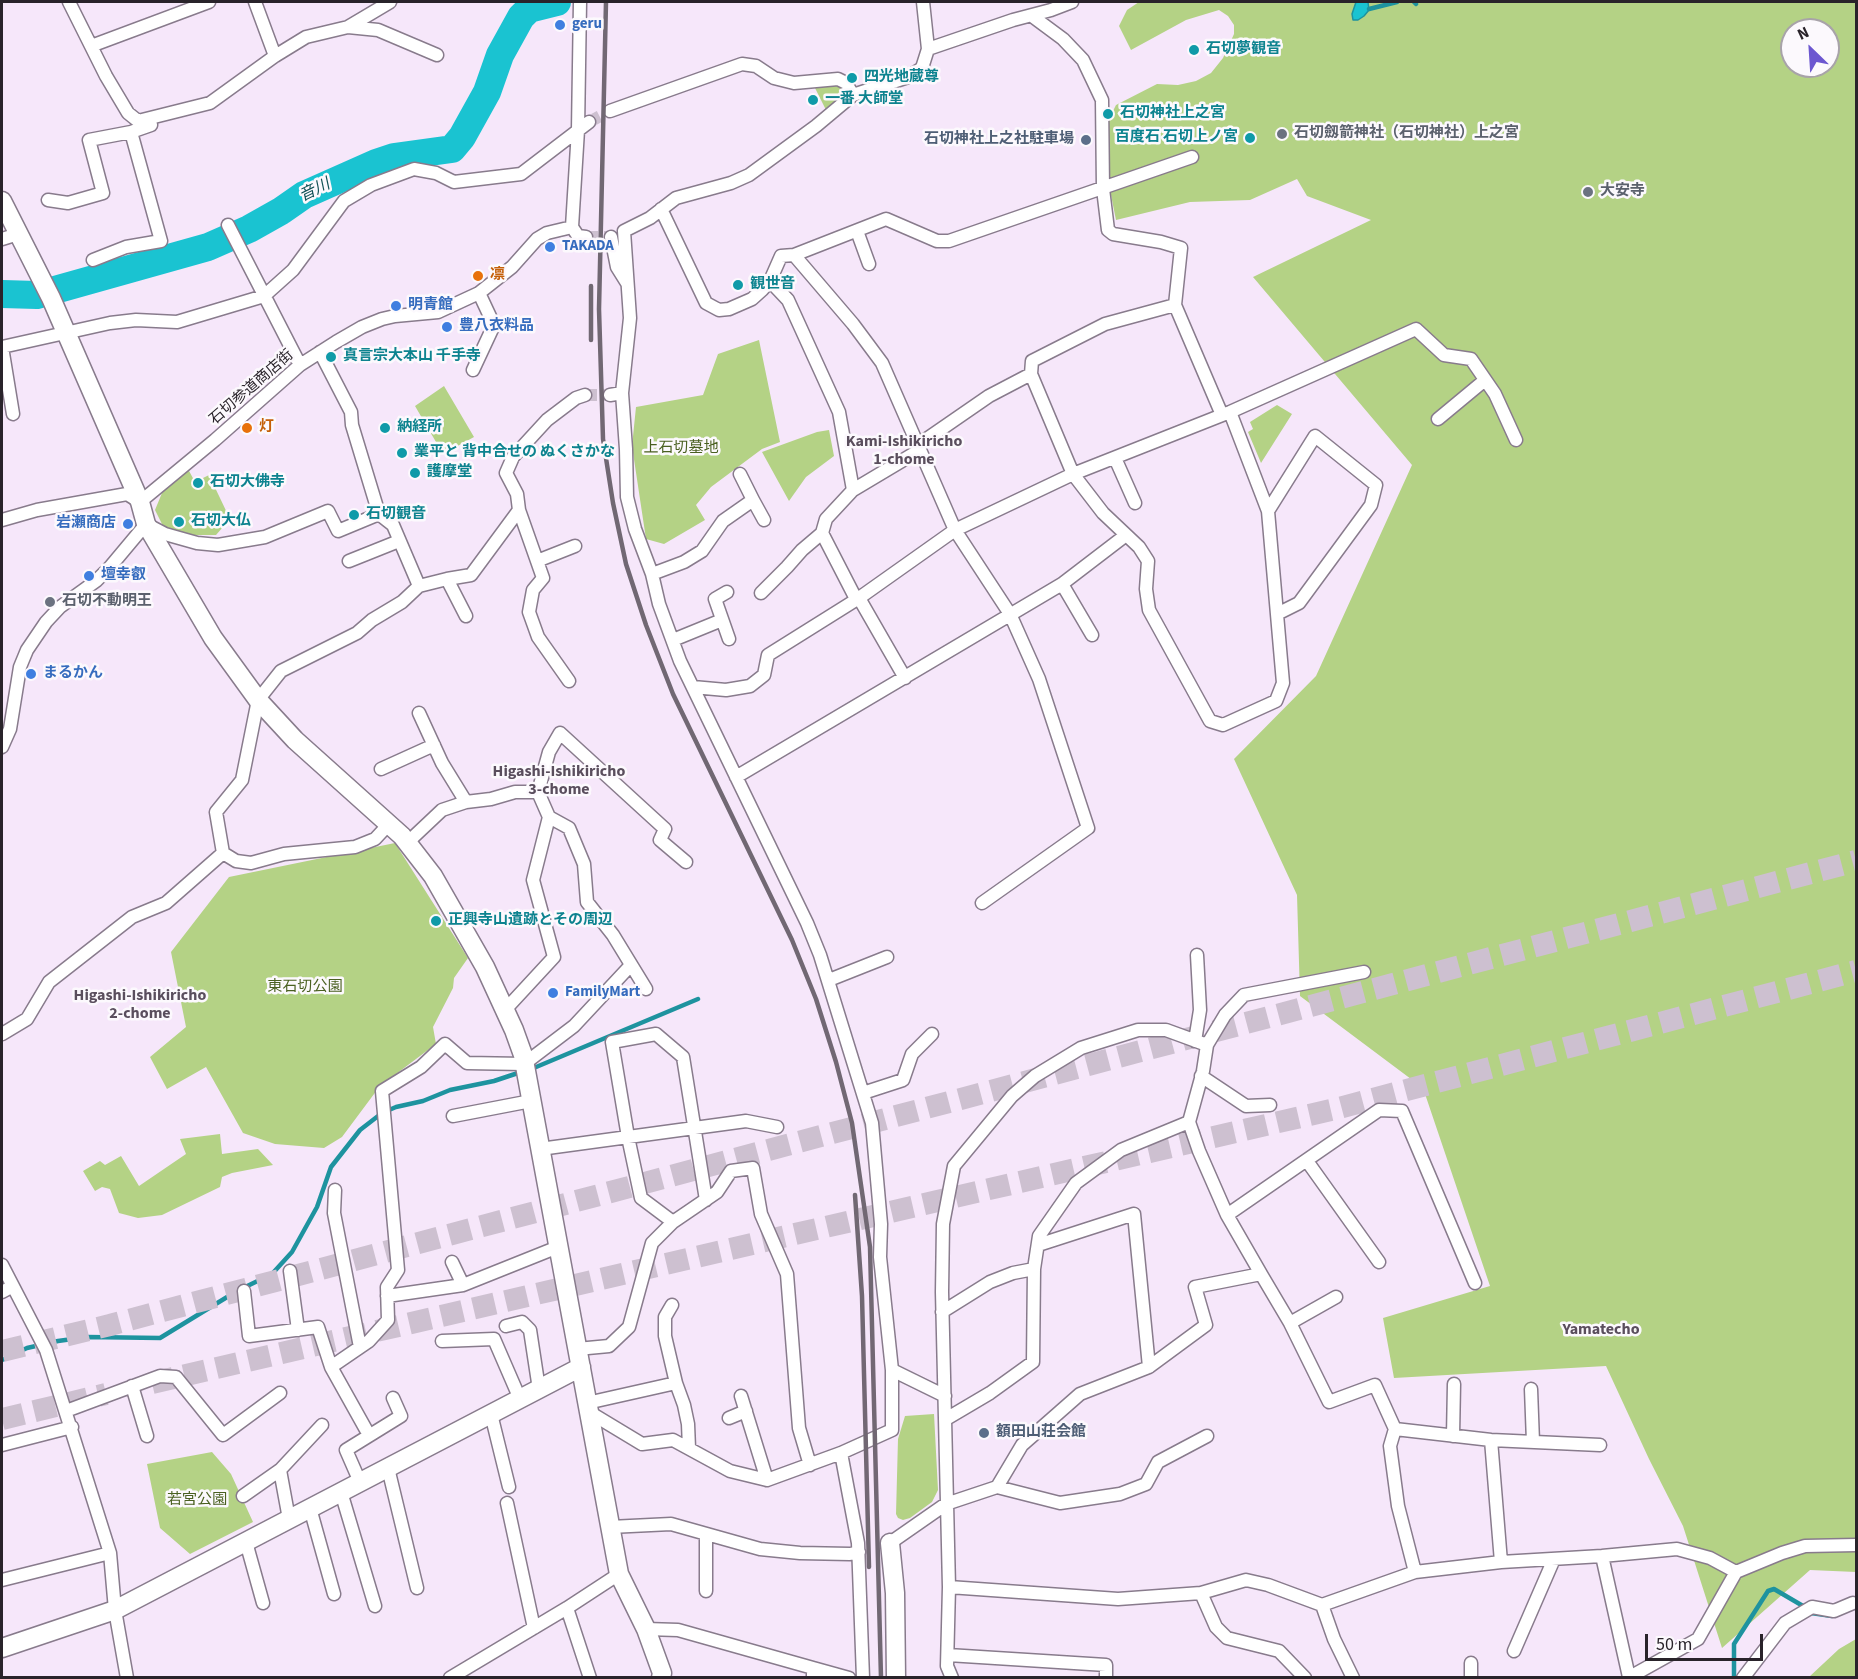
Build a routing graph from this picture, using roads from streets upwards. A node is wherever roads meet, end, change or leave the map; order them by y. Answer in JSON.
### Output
{"nodes":[{"id":1,"x":69,"y":2,"type":"edge"},
{"id":2,"x":209,"y":2,"type":"edge"},
{"id":3,"x":255,"y":2,"type":"edge"},
{"id":4,"x":390,"y":2,"type":"edge"},
{"id":5,"x":580,"y":2,"type":"edge"},
{"id":6,"x":923,"y":2,"type":"edge"},
{"id":7,"x":1072,"y":2,"type":"edge"},
{"id":8,"x":1032,"y":16,"type":"junction"},
{"id":9,"x":348,"y":27,"type":"junction"},
{"id":10,"x":91,"y":46,"type":"junction"},
{"id":11,"x":928,"y":49,"type":"junction"},
{"id":12,"x":437,"y":55,"type":"dead end"},
{"id":13,"x":275,"y":56,"type":"junction"},
{"id":14,"x":854,"y":94,"type":"junction"},
{"id":15,"x":610,"y":111,"type":"tunnel mouth"},
{"id":16,"x":149,"y":118,"type":"junction"},
{"id":17,"x":589,"y":122,"type":"tunnel mouth"},
{"id":18,"x":578,"y":130,"type":"junction"},
{"id":19,"x":131,"y":132,"type":"junction"},
{"id":20,"x":1192,"y":157,"type":"dead end"},
{"id":21,"x":1103,"y":189,"type":"junction"},
{"id":22,"x":48,"y":200,"type":"dead end"},
{"id":23,"x":2,"y":201,"type":"edge"},
{"id":24,"x":661,"y":209,"type":"junction"},
{"id":25,"x":228,"y":225,"type":"dead end"},
{"id":26,"x":573,"y":227,"type":"junction"},
{"id":27,"x":857,"y":231,"type":"junction"},
{"id":28,"x":10,"y":236,"type":"edge"},
{"id":29,"x":586,"y":237,"type":"tunnel mouth"},
{"id":30,"x":611,"y":237,"type":"dead end"},
{"id":31,"x":794,"y":255,"type":"junction"},
{"id":32,"x":93,"y":260,"type":"dead end"},
{"id":33,"x":869,"y":264,"type":"dead end"},
{"id":34,"x":770,"y":280,"type":"junction"},
{"id":35,"x":629,"y":286,"type":"junction"},
{"id":36,"x":479,"y":293,"type":"junction"},
{"id":37,"x":264,"y":296,"type":"junction"},
{"id":38,"x":1175,"y":305,"type":"junction"},
{"id":39,"x":66,"y":332,"type":"junction"},
{"id":40,"x":2,"y":347,"type":"edge"},
{"id":41,"x":320,"y":352,"type":"junction"},
{"id":42,"x":300,"y":365,"type":"junction"},
{"id":43,"x":473,"y":370,"type":"dead end"},
{"id":44,"x":1030,"y":374,"type":"junction"},
{"id":45,"x":1485,"y":380,"type":"junction"},
{"id":46,"x":585,"y":395,"type":"tunnel mouth"},
{"id":47,"x":1226,"y":413,"type":"junction"},
{"id":48,"x":13,"y":414,"type":"dead end"},
{"id":49,"x":1438,"y":419,"type":"dead end"},
{"id":50,"x":1516,"y":440,"type":"dead end"},
{"id":51,"x":919,"y":447,"type":"junction"},
{"id":52,"x":1115,"y":458,"type":"junction"},
{"id":53,"x":740,"y":474,"type":"dead end"},
{"id":54,"x":1073,"y":474,"type":"junction"},
{"id":55,"x":853,"y":490,"type":"junction"},
{"id":56,"x":753,"y":500,"type":"junction"},
{"id":57,"x":140,"y":502,"type":"junction"},
{"id":58,"x":1135,"y":503,"type":"dead end"},
{"id":59,"x":519,"y":510,"type":"junction"},
{"id":60,"x":1268,"y":511,"type":"junction"},
{"id":61,"x":379,"y":514,"type":"junction"},
{"id":62,"x":2,"y":520,"type":"edge"},
{"id":63,"x":764,"y":520,"type":"dead end"},
{"id":64,"x":146,"y":524,"type":"junction"},
{"id":65,"x":955,"y":530,"type":"junction"},
{"id":66,"x":822,"y":533,"type":"junction"},
{"id":67,"x":1126,"y":535,"type":"junction"},
{"id":68,"x":399,"y":541,"type":"junction"},
{"id":69,"x":574,"y":546,"type":"dead end"},
{"id":70,"x":349,"y":561,"type":"dead end"},
{"id":71,"x":537,"y":561,"type":"junction"},
{"id":72,"x":652,"y":574,"type":"junction"},
{"id":73,"x":447,"y":579,"type":"junction"},
{"id":74,"x":1062,"y":584,"type":"junction"},
{"id":75,"x":419,"y":586,"type":"junction"},
{"id":76,"x":727,"y":592,"type":"dead end"},
{"id":77,"x":760,"y":592,"type":"dead end"},
{"id":78,"x":857,"y":599,"type":"junction"},
{"id":79,"x":1010,"y":614,"type":"junction"},
{"id":80,"x":1277,"y":614,"type":"junction"},
{"id":81,"x":466,"y":616,"type":"dead end"},
{"id":82,"x":722,"y":620,"type":"junction"},
{"id":83,"x":1092,"y":635,"type":"dead end"},
{"id":84,"x":729,"y":639,"type":"dead end"},
{"id":85,"x":673,"y":640,"type":"junction"},
{"id":86,"x":905,"y":678,"type":"junction"},
{"id":87,"x":569,"y":681,"type":"dead end"},
{"id":88,"x":693,"y":687,"type":"junction"},
{"id":89,"x":258,"y":700,"type":"junction"},
{"id":90,"x":419,"y":712,"type":"dead end"},
{"id":91,"x":2,"y":744,"type":"edge"},
{"id":92,"x":434,"y":745,"type":"junction"},
{"id":93,"x":381,"y":769,"type":"dead end"},
{"id":94,"x":736,"y":777,"type":"junction"},
{"id":95,"x":538,"y":792,"type":"junction"},
{"id":96,"x":466,"y":802,"type":"junction"},
{"id":97,"x":549,"y":817,"type":"junction"},
{"id":98,"x":389,"y":824,"type":"junction"},
{"id":99,"x":407,"y":843,"type":"junction"},
{"id":100,"x":223,"y":853,"type":"junction"},
{"id":101,"x":686,"y":862,"type":"dead end"},
{"id":102,"x":982,"y":903,"type":"dead end"},
{"id":103,"x":1197,"y":955,"type":"dead end"},
{"id":104,"x":887,"y":957,"type":"dead end"},
{"id":105,"x":631,"y":965,"type":"junction"},
{"id":106,"x":1365,"y":972,"type":"dead end"},
{"id":107,"x":829,"y":981,"type":"junction"},
{"id":108,"x":646,"y":989,"type":"dead end"},
{"id":109,"x":505,"y":1010,"type":"junction"},
{"id":110,"x":2,"y":1034,"type":"edge"},
{"id":111,"x":932,"y":1034,"type":"dead end"},
{"id":112,"x":1201,"y":1043,"type":"junction"},
{"id":113,"x":524,"y":1064,"type":"junction"},
{"id":114,"x":1201,"y":1076,"type":"junction"},
{"id":115,"x":863,"y":1093,"type":"junction"},
{"id":116,"x":531,"y":1101,"type":"junction"},
{"id":117,"x":1270,"y":1105,"type":"dead end"},
{"id":118,"x":453,"y":1116,"type":"dead end"},
{"id":119,"x":1189,"y":1122,"type":"junction"},
{"id":120,"x":777,"y":1127,"type":"dead end"},
{"id":121,"x":696,"y":1128,"type":"junction"},
{"id":122,"x":628,"y":1137,"type":"junction"},
{"id":123,"x":540,"y":1149,"type":"junction"},
{"id":124,"x":1308,"y":1161,"type":"junction"},
{"id":125,"x":335,"y":1190,"type":"dead end"},
{"id":126,"x":706,"y":1200,"type":"junction"},
{"id":127,"x":1227,"y":1215,"type":"junction"},
{"id":128,"x":673,"y":1222,"type":"junction"},
{"id":129,"x":1038,"y":1245,"type":"junction"},
{"id":130,"x":558,"y":1247,"type":"junction"},
{"id":131,"x":452,"y":1262,"type":"dead end"},
{"id":132,"x":1379,"y":1262,"type":"dead end"},
{"id":133,"x":2,"y":1265,"type":"edge"},
{"id":134,"x":1034,"y":1269,"type":"junction"},
{"id":135,"x":290,"y":1271,"type":"dead end"},
{"id":136,"x":1261,"y":1274,"type":"junction"},
{"id":137,"x":1475,"y":1283,"type":"dead end"},
{"id":138,"x":463,"y":1285,"type":"junction"},
{"id":139,"x":7,"y":1289,"type":"edge"},
{"id":140,"x":244,"y":1291,"type":"dead end"},
{"id":141,"x":387,"y":1296,"type":"junction"},
{"id":142,"x":1336,"y":1297,"type":"dead end"},
{"id":143,"x":672,"y":1305,"type":"dead end"},
{"id":144,"x":942,"y":1312,"type":"junction"},
{"id":145,"x":1290,"y":1323,"type":"junction"},
{"id":146,"x":506,"y":1326,"type":"dead end"},
{"id":147,"x":298,"y":1330,"type":"junction"},
{"id":148,"x":442,"y":1341,"type":"dead end"},
{"id":149,"x":360,"y":1347,"type":"junction"},
{"id":150,"x":577,"y":1349,"type":"junction"},
{"id":151,"x":331,"y":1367,"type":"junction"},
{"id":152,"x":581,"y":1367,"type":"junction"},
{"id":153,"x":1149,"y":1367,"type":"junction"},
{"id":154,"x":892,"y":1370,"type":"junction"},
{"id":155,"x":676,"y":1383,"type":"junction"},
{"id":156,"x":1454,"y":1384,"type":"dead end"},
{"id":157,"x":132,"y":1386,"type":"junction"},
{"id":158,"x":539,"y":1389,"type":"junction"},
{"id":159,"x":1531,"y":1389,"type":"dead end"},
{"id":160,"x":280,"y":1394,"type":"dead end"},
{"id":161,"x":741,"y":1396,"type":"dead end"},
{"id":162,"x":945,"y":1396,"type":"junction"},
{"id":163,"x":393,"y":1398,"type":"dead end"},
{"id":164,"x":519,"y":1400,"type":"junction"},
{"id":165,"x":588,"y":1408,"type":"junction"},
{"id":166,"x":66,"y":1410,"type":"junction"},
{"id":167,"x":746,"y":1411,"type":"junction"},
{"id":168,"x":491,"y":1414,"type":"junction"},
{"id":169,"x":729,"y":1418,"type":"dead end"},
{"id":170,"x":946,"y":1419,"type":"junction"},
{"id":171,"x":322,"y":1425,"type":"dead end"},
{"id":172,"x":72,"y":1427,"type":"junction"},
{"id":173,"x":1395,"y":1429,"type":"junction"},
{"id":174,"x":369,"y":1435,"type":"junction"},
{"id":175,"x":147,"y":1436,"type":"dead end"},
{"id":176,"x":1207,"y":1436,"type":"dead end"},
{"id":177,"x":1454,"y":1436,"type":"junction"},
{"id":178,"x":1491,"y":1440,"type":"junction"},
{"id":179,"x":1533,"y":1442,"type":"junction"},
{"id":180,"x":1600,"y":1444,"type":"dead end"},
{"id":181,"x":2,"y":1445,"type":"edge"},
{"id":182,"x":689,"y":1449,"type":"junction"},
{"id":183,"x":841,"y":1453,"type":"junction"},
{"id":184,"x":810,"y":1465,"type":"junction"},
{"id":185,"x":388,"y":1468,"type":"junction"},
{"id":186,"x":280,"y":1470,"type":"junction"},
{"id":187,"x":767,"y":1480,"type":"junction"},
{"id":188,"x":360,"y":1482,"type":"junction"},
{"id":189,"x":997,"y":1486,"type":"junction"},
{"id":190,"x":509,"y":1487,"type":"dead end"},
{"id":191,"x":340,"y":1492,"type":"junction"},
{"id":192,"x":243,"y":1496,"type":"dead end"},
{"id":193,"x":507,"y":1503,"type":"dead end"},
{"id":194,"x":946,"y":1504,"type":"junction"},
{"id":195,"x":310,"y":1508,"type":"junction"},
{"id":196,"x":289,"y":1519,"type":"junction"},
{"id":197,"x":610,"y":1527,"type":"junction"},
{"id":198,"x":706,"y":1534,"type":"junction"},
{"id":199,"x":246,"y":1542,"type":"junction"},
{"id":200,"x":891,"y":1543,"type":"joint"},
{"id":201,"x":1857,"y":1545,"type":"edge"},
{"id":202,"x":859,"y":1552,"type":"junction"},
{"id":203,"x":110,"y":1553,"type":"junction"},
{"id":204,"x":1602,"y":1556,"type":"junction"},
{"id":205,"x":1554,"y":1559,"type":"junction"},
{"id":206,"x":1501,"y":1562,"type":"junction"},
{"id":207,"x":1415,"y":1572,"type":"junction"},
{"id":208,"x":1737,"y":1572,"type":"junction"},
{"id":209,"x":619,"y":1574,"type":"junction"},
{"id":210,"x":2,"y":1580,"type":"edge"},
{"id":211,"x":949,"y":1587,"type":"junction"},
{"id":212,"x":417,"y":1588,"type":"dead end"},
{"id":213,"x":706,"y":1591,"type":"dead end"},
{"id":214,"x":1201,"y":1593,"type":"junction"},
{"id":215,"x":334,"y":1594,"type":"dead end"},
{"id":216,"x":263,"y":1603,"type":"dead end"},
{"id":217,"x":1852,"y":1603,"type":"dead end"},
{"id":218,"x":1322,"y":1605,"type":"junction"},
{"id":219,"x":375,"y":1606,"type":"dead end"},
{"id":220,"x":567,"y":1608,"type":"junction"},
{"id":221,"x":115,"y":1610,"type":"junction"},
{"id":222,"x":534,"y":1628,"type":"junction"},
{"id":223,"x":646,"y":1629,"type":"junction"},
{"id":224,"x":2,"y":1648,"type":"edge"},
{"id":225,"x":1514,"y":1651,"type":"dead end"},
{"id":226,"x":948,"y":1654,"type":"junction"},
{"id":227,"x":1471,"y":1663,"type":"dead end"},
{"id":228,"x":813,"y":1673,"type":"edge"},
{"id":229,"x":127,"y":1677,"type":"edge"},
{"id":230,"x":450,"y":1677,"type":"edge"},
{"id":231,"x":590,"y":1677,"type":"edge"},
{"id":232,"x":661,"y":1677,"type":"edge"},
{"id":233,"x":849,"y":1677,"type":"edge"},
{"id":234,"x":863,"y":1677,"type":"edge"},
{"id":235,"x":896,"y":1677,"type":"edge"},
{"id":236,"x":952,"y":1677,"type":"edge"},
{"id":237,"x":1106,"y":1677,"type":"edge"},
{"id":238,"x":1305,"y":1677,"type":"edge"},
{"id":239,"x":1353,"y":1677,"type":"edge"},
{"id":240,"x":1471,"y":1677,"type":"edge"},
{"id":241,"x":1629,"y":1677,"type":"edge"},
{"id":242,"x":1743,"y":1677,"type":"edge"}],
"edges":[{"from":1,"to":10,"type":"street"},
{"from":2,"to":10,"type":"street"},
{"from":3,"to":13,"type":"street"},
{"from":4,"to":9,"type":"street"},
{"from":5,"to":18,"type":"street"},
{"from":6,"to":11,"type":"street"},
{"from":7,"to":8,"type":"street"},
{"from":8,"to":11,"type":"street"},
{"from":8,"to":21,"type":"street"},
{"from":9,"to":12,"type":"street"},
{"from":9,"to":13,"type":"street"},
{"from":10,"to":16,"type":"street"},
{"from":11,"to":14,"type":"street"},
{"from":13,"to":16,"type":"street"},
{"from":14,"to":15,"type":"street"},
{"from":14,"to":24,"type":"street"},
{"from":16,"to":19,"type":"street"},
{"from":17,"to":18,"type":"street"},
{"from":18,"to":26,"type":"street"},
{"from":18,"to":37,"type":"street"},
{"from":19,"to":22,"type":"street"},
{"from":19,"to":32,"type":"street"},
{"from":20,"to":21,"type":"street"},
{"from":21,"to":27,"type":"street"},
{"from":21,"to":38,"type":"street"},
{"from":23,"to":28,"type":"street"},
{"from":24,"to":34,"type":"street"},
{"from":24,"to":35,"type":"street"},
{"from":25,"to":37,"type":"street"},
{"from":26,"to":29,"type":"street"},
{"from":26,"to":36,"type":"street","name":"石切参道商店街"},
{"from":27,"to":31,"type":"street"},
{"from":27,"to":33,"type":"street"},
{"from":28,"to":39,"type":"street"},
{"from":30,"to":35,"type":"street"},
{"from":31,"to":34,"type":"street"},
{"from":31,"to":51,"type":"street"},
{"from":34,"to":55,"type":"street"},
{"from":35,"to":72,"type":"street"},
{"from":36,"to":41,"type":"street","name":"石切参道商店街"},
{"from":36,"to":43,"type":"street"},
{"from":37,"to":39,"type":"street"},
{"from":37,"to":42,"type":"street"},
{"from":38,"to":44,"type":"street"},
{"from":38,"to":47,"type":"street"},
{"from":39,"to":40,"type":"street"},
{"from":39,"to":57,"type":"street"},
{"from":40,"to":48,"type":"street"},
{"from":41,"to":42,"type":"street","name":"石切参道商店街"},
{"from":41,"to":61,"type":"street"},
{"from":42,"to":57,"type":"street","name":"石切参道商店街"},
{"from":44,"to":51,"type":"street"},
{"from":44,"to":54,"type":"street"},
{"from":45,"to":47,"type":"street"},
{"from":45,"to":49,"type":"street"},
{"from":45,"to":50,"type":"street"},
{"from":46,"to":59,"type":"street"},
{"from":47,"to":52,"type":"street"},
{"from":47,"to":60,"type":"street"},
{"from":51,"to":55,"type":"street"},
{"from":51,"to":65,"type":"street"},
{"from":52,"to":54,"type":"street"},
{"from":52,"to":58,"type":"street"},
{"from":53,"to":56,"type":"street"},
{"from":54,"to":65,"type":"street"},
{"from":54,"to":67,"type":"street"},
{"from":55,"to":66,"type":"street"},
{"from":56,"to":63,"type":"street"},
{"from":56,"to":72,"type":"street"},
{"from":57,"to":62,"type":"street"},
{"from":57,"to":64,"type":"street"},
{"from":59,"to":71,"type":"street"},
{"from":59,"to":73,"type":"street"},
{"from":60,"to":80,"type":"street"},
{"from":60,"to":80,"type":"street"},
{"from":61,"to":64,"type":"street"},
{"from":61,"to":68,"type":"street"},
{"from":64,"to":89,"type":"street"},
{"from":64,"to":91,"type":"street"},
{"from":65,"to":78,"type":"street"},
{"from":65,"to":79,"type":"street"},
{"from":66,"to":77,"type":"street"},
{"from":66,"to":78,"type":"street"},
{"from":67,"to":74,"type":"street"},
{"from":67,"to":80,"type":"street"},
{"from":68,"to":70,"type":"street"},
{"from":68,"to":75,"type":"street"},
{"from":69,"to":71,"type":"street"},
{"from":71,"to":87,"type":"street"},
{"from":72,"to":85,"type":"street"},
{"from":73,"to":75,"type":"street"},
{"from":73,"to":81,"type":"street"},
{"from":74,"to":79,"type":"street"},
{"from":74,"to":83,"type":"street"},
{"from":75,"to":89,"type":"street"},
{"from":76,"to":82,"type":"street"},
{"from":78,"to":86,"type":"street"},
{"from":78,"to":88,"type":"street"},
{"from":79,"to":86,"type":"street"},
{"from":79,"to":102,"type":"street"},
{"from":82,"to":84,"type":"street"},
{"from":82,"to":85,"type":"street"},
{"from":85,"to":88,"type":"street"},
{"from":86,"to":94,"type":"street"},
{"from":88,"to":94,"type":"street"},
{"from":89,"to":98,"type":"street"},
{"from":89,"to":100,"type":"street"},
{"from":90,"to":92,"type":"street"},
{"from":92,"to":93,"type":"street"},
{"from":92,"to":96,"type":"street"},
{"from":94,"to":107,"type":"street"},
{"from":95,"to":96,"type":"street"},
{"from":95,"to":97,"type":"street"},
{"from":95,"to":101,"type":"street"},
{"from":96,"to":99,"type":"street"},
{"from":97,"to":105,"type":"street"},
{"from":97,"to":109,"type":"street"},
{"from":98,"to":99,"type":"street"},
{"from":98,"to":100,"type":"street"},
{"from":99,"to":109,"type":"street"},
{"from":100,"to":110,"type":"street"},
{"from":103,"to":112,"type":"street"},
{"from":104,"to":107,"type":"street"},
{"from":105,"to":108,"type":"street"},
{"from":105,"to":113,"type":"street"},
{"from":106,"to":112,"type":"street"},
{"from":107,"to":115,"type":"street"},
{"from":109,"to":113,"type":"street"},
{"from":111,"to":115,"type":"street"},
{"from":112,"to":114,"type":"street"},
{"from":112,"to":144,"type":"street"},
{"from":113,"to":116,"type":"street"},
{"from":113,"to":141,"type":"street"},
{"from":114,"to":117,"type":"street"},
{"from":114,"to":119,"type":"street"},
{"from":115,"to":154,"type":"street"},
{"from":116,"to":118,"type":"street"},
{"from":116,"to":123,"type":"street"},
{"from":119,"to":127,"type":"street"},
{"from":119,"to":129,"type":"street"},
{"from":120,"to":121,"type":"street"},
{"from":121,"to":122,"type":"street"},
{"from":121,"to":122,"type":"street"},
{"from":121,"to":126,"type":"street"},
{"from":122,"to":123,"type":"street"},
{"from":122,"to":128,"type":"street"},
{"from":123,"to":130,"type":"street"},
{"from":124,"to":127,"type":"street"},
{"from":124,"to":132,"type":"street"},
{"from":124,"to":137,"type":"street"},
{"from":125,"to":149,"type":"street"},
{"from":126,"to":128,"type":"street"},
{"from":126,"to":184,"type":"street"},
{"from":127,"to":136,"type":"street"},
{"from":128,"to":150,"type":"street"},
{"from":129,"to":134,"type":"street"},
{"from":129,"to":153,"type":"street"},
{"from":130,"to":138,"type":"street"},
{"from":130,"to":150,"type":"street"},
{"from":131,"to":138,"type":"street"},
{"from":133,"to":139,"type":"street"},
{"from":134,"to":144,"type":"street"},
{"from":134,"to":170,"type":"street"},
{"from":135,"to":147,"type":"street"},
{"from":136,"to":145,"type":"street"},
{"from":136,"to":153,"type":"street"},
{"from":138,"to":141,"type":"street"},
{"from":139,"to":166,"type":"street"},
{"from":140,"to":147,"type":"street"},
{"from":141,"to":149,"type":"street"},
{"from":142,"to":145,"type":"street"},
{"from":143,"to":155,"type":"street"},
{"from":144,"to":162,"type":"street"},
{"from":145,"to":173,"type":"street"},
{"from":146,"to":158,"type":"street"},
{"from":147,"to":151,"type":"street"},
{"from":148,"to":164,"type":"street"},
{"from":149,"to":151,"type":"street"},
{"from":150,"to":152,"type":"street"},
{"from":151,"to":174,"type":"street"},
{"from":152,"to":158,"type":"street"},
{"from":152,"to":165,"type":"street"},
{"from":153,"to":189,"type":"street"},
{"from":154,"to":162,"type":"street"},
{"from":154,"to":183,"type":"street"},
{"from":155,"to":165,"type":"street"},
{"from":155,"to":182,"type":"street"},
{"from":156,"to":177,"type":"street"},
{"from":157,"to":160,"type":"street"},
{"from":157,"to":166,"type":"street"},
{"from":157,"to":175,"type":"street"},
{"from":158,"to":164,"type":"street"},
{"from":159,"to":179,"type":"street"},
{"from":161,"to":167,"type":"street"},
{"from":162,"to":170,"type":"street"},
{"from":163,"to":174,"type":"street"},
{"from":164,"to":168,"type":"street"},
{"from":165,"to":182,"type":"street"},
{"from":165,"to":197,"type":"street"},
{"from":166,"to":172,"type":"street"},
{"from":167,"to":169,"type":"street"},
{"from":167,"to":187,"type":"street"},
{"from":168,"to":185,"type":"street"},
{"from":168,"to":190,"type":"street"},
{"from":170,"to":194,"type":"street"},
{"from":171,"to":186,"type":"street"},
{"from":172,"to":181,"type":"street"},
{"from":172,"to":203,"type":"street"},
{"from":173,"to":177,"type":"street"},
{"from":173,"to":207,"type":"street"},
{"from":174,"to":188,"type":"street"},
{"from":176,"to":189,"type":"street"},
{"from":177,"to":178,"type":"street"},
{"from":178,"to":179,"type":"street"},
{"from":178,"to":206,"type":"street"},
{"from":179,"to":180,"type":"street"},
{"from":182,"to":187,"type":"street"},
{"from":183,"to":184,"type":"street"},
{"from":183,"to":202,"type":"street"},
{"from":184,"to":187,"type":"street"},
{"from":185,"to":188,"type":"street"},
{"from":185,"to":212,"type":"street"},
{"from":186,"to":192,"type":"street"},
{"from":186,"to":196,"type":"street"},
{"from":188,"to":191,"type":"street"},
{"from":189,"to":194,"type":"street"},
{"from":191,"to":195,"type":"street"},
{"from":191,"to":219,"type":"street"},
{"from":193,"to":222,"type":"street"},
{"from":194,"to":200,"type":"street"},
{"from":194,"to":211,"type":"street"},
{"from":195,"to":196,"type":"street"},
{"from":195,"to":215,"type":"street"},
{"from":196,"to":199,"type":"street"},
{"from":197,"to":198,"type":"street"},
{"from":197,"to":209,"type":"street"},
{"from":198,"to":202,"type":"street"},
{"from":198,"to":213,"type":"street"},
{"from":199,"to":216,"type":"street"},
{"from":199,"to":221,"type":"street"},
{"from":200,"to":235,"type":"street"},
{"from":201,"to":208,"type":"street"},
{"from":202,"to":234,"type":"street"},
{"from":203,"to":210,"type":"street"},
{"from":203,"to":221,"type":"street"},
{"from":204,"to":205,"type":"street"},
{"from":204,"to":208,"type":"street"},
{"from":204,"to":241,"type":"street"},
{"from":205,"to":206,"type":"street"},
{"from":205,"to":225,"type":"street"},
{"from":206,"to":207,"type":"street"},
{"from":207,"to":218,"type":"street"},
{"from":208,"to":241,"type":"street"},
{"from":209,"to":220,"type":"street"},
{"from":209,"to":223,"type":"street"},
{"from":211,"to":214,"type":"street"},
{"from":211,"to":226,"type":"street"},
{"from":214,"to":218,"type":"street"},
{"from":214,"to":238,"type":"street"},
{"from":217,"to":242,"type":"street"},
{"from":218,"to":239,"type":"street"},
{"from":220,"to":222,"type":"street"},
{"from":220,"to":231,"type":"street"},
{"from":221,"to":224,"type":"street"},
{"from":221,"to":229,"type":"street"},
{"from":222,"to":230,"type":"street"},
{"from":223,"to":228,"type":"street"},
{"from":223,"to":232,"type":"street"},
{"from":226,"to":236,"type":"street"},
{"from":226,"to":237,"type":"street"},
{"from":227,"to":240,"type":"street"},
{"from":228,"to":233,"type":"street"}]}
